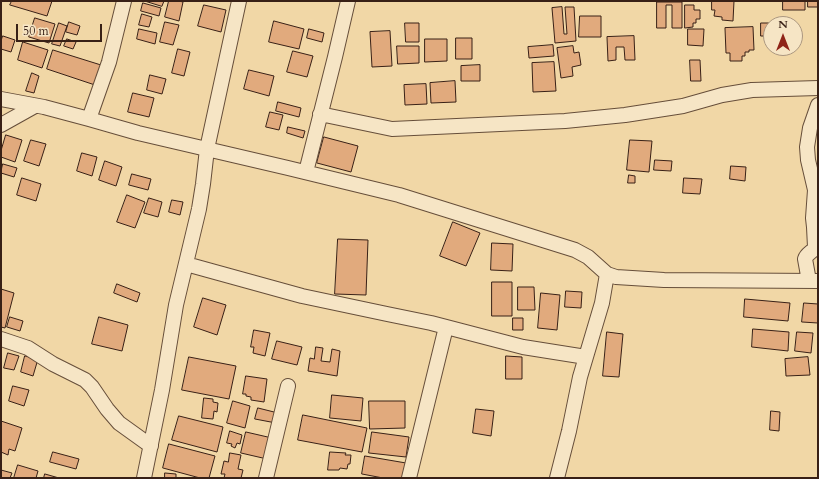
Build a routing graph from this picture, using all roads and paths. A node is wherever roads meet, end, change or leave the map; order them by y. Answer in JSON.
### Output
{"nodes":[{"id":1,"x":124,"y":1,"type":"edge"},
{"id":2,"x":239,"y":1,"type":"edge"},
{"id":3,"x":348,"y":1,"type":"edge"},
{"id":4,"x":818,"y":88,"type":"edge"},
{"id":5,"x":1,"y":99,"type":"edge"},
{"id":6,"x":818,"y":105,"type":"edge"},
{"id":7,"x":35,"y":106,"type":"junction"},
{"id":8,"x":320,"y":114,"type":"junction"},
{"id":9,"x":89,"y":119,"type":"junction"},
{"id":10,"x":1,"y":125,"type":"edge"},
{"id":11,"x":207,"y":148,"type":"junction"},
{"id":12,"x":306,"y":172,"type":"junction"},
{"id":13,"x":186,"y":264,"type":"junction"},
{"id":14,"x":606,"y":274,"type":"junction"},
{"id":15,"x":814,"y":281,"type":"edge"},
{"id":16,"x":446,"y":327,"type":"junction"},
{"id":17,"x":1,"y":339,"type":"edge"},
{"id":18,"x":586,"y":357,"type":"junction"},
{"id":19,"x":288,"y":386,"type":"dead end"},
{"id":20,"x":151,"y":446,"type":"junction"},
{"id":21,"x":144,"y":478,"type":"edge"},
{"id":22,"x":266,"y":478,"type":"edge"},
{"id":23,"x":409,"y":478,"type":"edge"},
{"id":24,"x":557,"y":478,"type":"edge"}],
"edges":[{"from":1,"to":9,"type":"street"},
{"from":2,"to":11,"type":"street"},
{"from":3,"to":8,"type":"street"},
{"from":4,"to":8,"type":"street"},
{"from":5,"to":7,"type":"street"},
{"from":6,"to":15,"type":"street"},
{"from":7,"to":9,"type":"street"},
{"from":7,"to":10,"type":"street"},
{"from":8,"to":12,"type":"street"},
{"from":9,"to":11,"type":"street"},
{"from":11,"to":12,"type":"street"},
{"from":11,"to":13,"type":"street"},
{"from":12,"to":14,"type":"street"},
{"from":13,"to":16,"type":"street"},
{"from":13,"to":20,"type":"street"},
{"from":14,"to":15,"type":"street"},
{"from":14,"to":18,"type":"street"},
{"from":16,"to":18,"type":"street"},
{"from":16,"to":23,"type":"street"},
{"from":17,"to":20,"type":"street"},
{"from":18,"to":24,"type":"street"},
{"from":19,"to":22,"type":"street"},
{"from":20,"to":21,"type":"street"}]}
